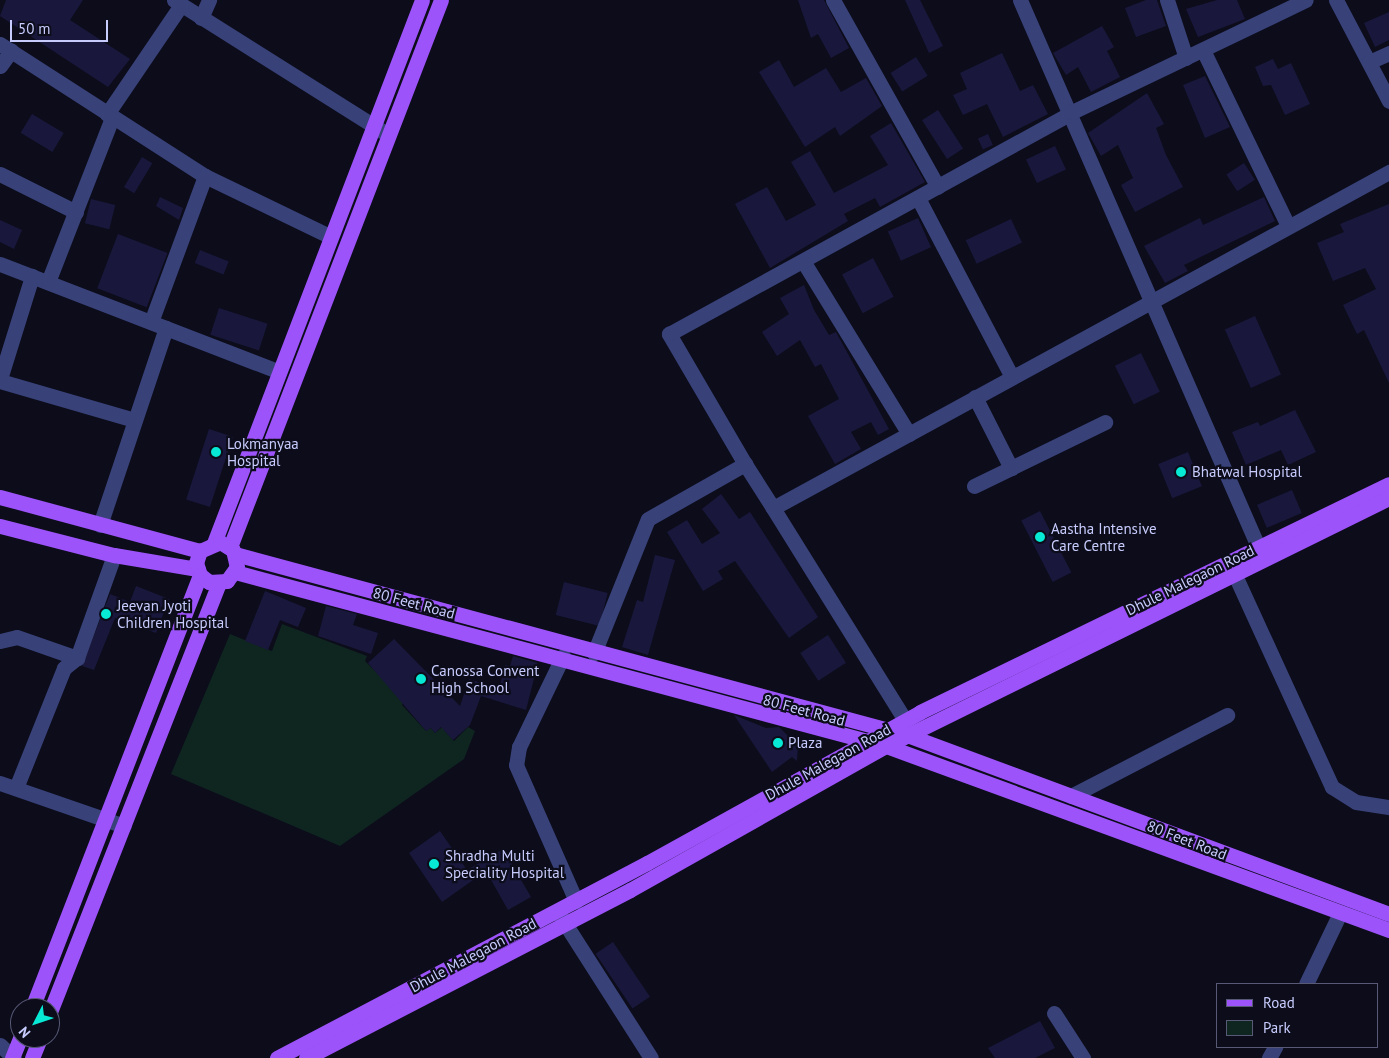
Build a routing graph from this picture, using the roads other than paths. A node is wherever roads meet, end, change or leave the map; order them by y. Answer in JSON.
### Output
{"nodes":[{"id":1,"x":209,"y":0,"type":"edge"},
{"id":2,"x":422,"y":0,"type":"edge"},
{"id":3,"x":441,"y":0,"type":"edge"},
{"id":4,"x":832,"y":0,"type":"edge"},
{"id":5,"x":1020,"y":0,"type":"edge"},
{"id":6,"x":1168,"y":0,"type":"edge"},
{"id":7,"x":1306,"y":0,"type":"edge"},
{"id":8,"x":1336,"y":0,"type":"edge"},
{"id":9,"x":177,"y":2,"type":"edge"},
{"id":10,"x":201,"y":18,"type":"junction"},
{"id":11,"x":6,"y":47,"type":"edge"},
{"id":12,"x":1203,"y":50,"type":"junction"},
{"id":13,"x":1389,"y":53,"type":"edge"},
{"id":14,"x":1186,"y":58,"type":"junction"},
{"id":15,"x":1369,"y":62,"type":"junction"},
{"id":16,"x":0,"y":66,"type":"edge"},
{"id":17,"x":1389,"y":101,"type":"edge"},
{"id":18,"x":1072,"y":112,"type":"junction"},
{"id":19,"x":110,"y":116,"type":"junction"},
{"id":20,"x":370,"y":127,"type":"junction"},
{"id":21,"x":388,"y":136,"type":"junction"},
{"id":22,"x":1389,"y":172,"type":"edge"},
{"id":23,"x":0,"y":174,"type":"edge"},
{"id":24,"x":205,"y":176,"type":"junction"},
{"id":25,"x":938,"y":187,"type":"junction"},
{"id":26,"x":918,"y":198,"type":"junction"},
{"id":27,"x":76,"y":212,"type":"junction"},
{"id":28,"x":1288,"y":226,"type":"junction"},
{"id":29,"x":329,"y":236,"type":"junction"},
{"id":30,"x":803,"y":261,"type":"junction"},
{"id":31,"x":0,"y":264,"type":"edge"},
{"id":32,"x":32,"y":276,"type":"junction"},
{"id":33,"x":48,"y":282,"type":"junction"},
{"id":34,"x":1154,"y":300,"type":"junction"},
{"id":35,"x":151,"y":322,"type":"junction"},
{"id":36,"x":166,"y":328,"type":"junction"},
{"id":37,"x":278,"y":371,"type":"junction"},
{"id":38,"x":1012,"y":377,"type":"junction"},
{"id":39,"x":0,"y":380,"type":"edge"},
{"id":40,"x":975,"y":397,"type":"junction"},
{"id":41,"x":134,"y":420,"type":"junction"},
{"id":42,"x":1105,"y":422,"type":"dead end"},
{"id":43,"x":909,"y":434,"type":"junction"},
{"id":44,"x":745,"y":464,"type":"junction"},
{"id":45,"x":1011,"y":468,"type":"junction"},
{"id":46,"x":1389,"y":484,"type":"edge"},
{"id":47,"x":974,"y":486,"type":"dead end"},
{"id":48,"x":0,"y":497,"type":"edge"},
{"id":49,"x":1389,"y":498,"type":"edge"},
{"id":50,"x":773,"y":508,"type":"junction"},
{"id":51,"x":100,"y":525,"type":"junction"},
{"id":52,"x":0,"y":526,"type":"edge"},
{"id":53,"x":214,"y":543,"type":"junction"},
{"id":54,"x":200,"y":551,"type":"junction"},
{"id":55,"x":233,"y":551,"type":"junction"},
{"id":56,"x":1262,"y":553,"type":"junction"},
{"id":57,"x":114,"y":555,"type":"junction"},
{"id":58,"x":199,"y":572,"type":"junction"},
{"id":59,"x":235,"y":572,"type":"junction"},
{"id":60,"x":1234,"y":574,"type":"junction"},
{"id":61,"x":219,"y":583,"type":"junction"},
{"id":62,"x":0,"y":641,"type":"edge"},
{"id":63,"x":594,"y":653,"type":"junction"},
{"id":64,"x":563,"y":656,"type":"junction"},
{"id":65,"x":77,"y":658,"type":"junction"},
{"id":66,"x":1227,"y":715,"type":"dead end"},
{"id":67,"x":904,"y":720,"type":"junction"},
{"id":68,"x":907,"y":735,"type":"junction"},
{"id":69,"x":884,"y":739,"type":"junction"},
{"id":70,"x":866,"y":740,"type":"junction"},
{"id":71,"x":0,"y":783,"type":"edge"},
{"id":72,"x":16,"y":788,"type":"junction"},
{"id":73,"x":1071,"y":796,"type":"junction"},
{"id":74,"x":1389,"y":808,"type":"edge"},
{"id":75,"x":106,"y":820,"type":"junction"},
{"id":76,"x":124,"y":826,"type":"junction"},
{"id":77,"x":576,"y":901,"type":"junction"},
{"id":78,"x":557,"y":911,"type":"junction"},
{"id":79,"x":1340,"y":912,"type":"junction"},
{"id":80,"x":1389,"y":914,"type":"edge"},
{"id":81,"x":564,"y":925,"type":"junction"},
{"id":82,"x":1389,"y":930,"type":"edge"},
{"id":83,"x":1306,"y":983,"type":"edge"},
{"id":84,"x":36,"y":998,"type":"edge"},
{"id":85,"x":56,"y":998,"type":"edge"},
{"id":86,"x":1054,"y":1013,"type":"dead end"},
{"id":87,"x":0,"y":1045,"type":"edge"},
{"id":88,"x":646,"y":1056,"type":"edge"},
{"id":89,"x":13,"y":1058,"type":"edge"},
{"id":90,"x":277,"y":1058,"type":"edge"},
{"id":91,"x":306,"y":1058,"type":"edge"},
{"id":92,"x":1083,"y":1058,"type":"edge"}],
"edges":[{"from":1,"to":10,"type":"street"},
{"from":2,"to":20,"type":"main road"},
{"from":3,"to":21,"type":"main road"},
{"from":4,"to":25,"type":"street"},
{"from":5,"to":18,"type":"street"},
{"from":6,"to":14,"type":"street"},
{"from":7,"to":12,"type":"street"},
{"from":8,"to":15,"type":"street"},
{"from":9,"to":10,"type":"street"},
{"from":9,"to":19,"type":"street"},
{"from":10,"to":20,"type":"street"},
{"from":11,"to":16,"type":"street"},
{"from":11,"to":19,"type":"street"},
{"from":12,"to":14,"type":"street"},
{"from":12,"to":28,"type":"street"},
{"from":13,"to":15,"type":"street"},
{"from":14,"to":18,"type":"street"},
{"from":15,"to":17,"type":"street"},
{"from":18,"to":25,"type":"street"},
{"from":18,"to":34,"type":"street"},
{"from":19,"to":24,"type":"street"},
{"from":19,"to":27,"type":"street"},
{"from":20,"to":21,"type":"street"},
{"from":20,"to":29,"type":"main road"},
{"from":21,"to":55,"type":"main road"},
{"from":22,"to":28,"type":"street"},
{"from":23,"to":27,"type":"street"},
{"from":24,"to":29,"type":"street"},
{"from":24,"to":35,"type":"street"},
{"from":25,"to":26,"type":"street"},
{"from":26,"to":30,"type":"street"},
{"from":26,"to":38,"type":"street"},
{"from":27,"to":33,"type":"street"},
{"from":28,"to":34,"type":"street"},
{"from":29,"to":37,"type":"main road"},
{"from":30,"to":43,"type":"street"},
{"from":30,"to":44,"type":"street"},
{"from":31,"to":32,"type":"street"},
{"from":32,"to":33,"type":"street"},
{"from":32,"to":39,"type":"street"},
{"from":33,"to":35,"type":"street"},
{"from":34,"to":38,"type":"street"},
{"from":34,"to":56,"type":"street"},
{"from":35,"to":36,"type":"street"},
{"from":36,"to":37,"type":"street"},
{"from":36,"to":41,"type":"street"},
{"from":37,"to":53,"type":"main road"},
{"from":38,"to":40,"type":"street"},
{"from":39,"to":41,"type":"street"},
{"from":40,"to":43,"type":"street"},
{"from":40,"to":45,"type":"street"},
{"from":41,"to":51,"type":"street"},
{"from":42,"to":45,"type":"street"},
{"from":43,"to":50,"type":"street"},
{"from":44,"to":50,"type":"street"},
{"from":44,"to":63,"type":"street"},
{"from":45,"to":47,"type":"street"},
{"from":46,"to":56,"type":"main road","name":"Dhule Malegaon Road"},
{"from":48,"to":51,"type":"main road"},
{"from":49,"to":56,"type":"main road"},
{"from":50,"to":67,"type":"street"},
{"from":51,"to":54,"type":"main road"},
{"from":52,"to":57,"type":"main road"},
{"from":53,"to":54,"type":"main road"},
{"from":53,"to":55,"type":"main road"},
{"from":54,"to":58,"type":"main road"},
{"from":55,"to":59,"type":"main road"},
{"from":55,"to":63,"type":"main road","name":"80 Feet Road"},
{"from":56,"to":60,"type":"main road"},
{"from":56,"to":67,"type":"main road","name":"Dhule Malegaon Road"},
{"from":57,"to":58,"type":"main road"},
{"from":57,"to":65,"type":"street"},
{"from":58,"to":61,"type":"main road"},
{"from":58,"to":75,"type":"main road"},
{"from":59,"to":61,"type":"main road"},
{"from":59,"to":64,"type":"main road","name":"80 Feet Road"},
{"from":60,"to":68,"type":"main road"},
{"from":60,"to":74,"type":"street"},
{"from":61,"to":76,"type":"main road"},
{"from":62,"to":65,"type":"street"},
{"from":63,"to":69,"type":"main road","name":"80 Feet Road"},
{"from":64,"to":70,"type":"main road","name":"80 Feet Road"},
{"from":64,"to":77,"type":"street"},
{"from":65,"to":72,"type":"street"},
{"from":66,"to":73,"type":"street"},
{"from":67,"to":69,"type":"main road","name":"Dhule Malegaon Road"},
{"from":68,"to":69,"type":"main road","name":"80 Feet Road"},
{"from":68,"to":73,"type":"main road","name":"80 Feet Road"},
{"from":69,"to":70,"type":"main road","name":"Dhule Malegaon Road"},
{"from":69,"to":79,"type":"main road","name":"80 Feet Road"},
{"from":69,"to":81,"type":"main road"},
{"from":70,"to":77,"type":"main road","name":"Dhule Malegaon Road"},
{"from":71,"to":72,"type":"street"},
{"from":72,"to":75,"type":"street"},
{"from":73,"to":80,"type":"main road","name":"80 Feet Road"},
{"from":75,"to":76,"type":"street"},
{"from":75,"to":84,"type":"main road"},
{"from":76,"to":85,"type":"main road"},
{"from":77,"to":78,"type":"main road","name":"Dhule Malegaon Road"},
{"from":78,"to":81,"type":"street"},
{"from":78,"to":90,"type":"main road","name":"Dhule Malegaon Road"},
{"from":79,"to":82,"type":"main road","name":"80 Feet Road"},
{"from":79,"to":83,"type":"street"},
{"from":81,"to":88,"type":"street"},
{"from":81,"to":91,"type":"main road"},
{"from":86,"to":92,"type":"street"},
{"from":87,"to":89,"type":"street"}]}
